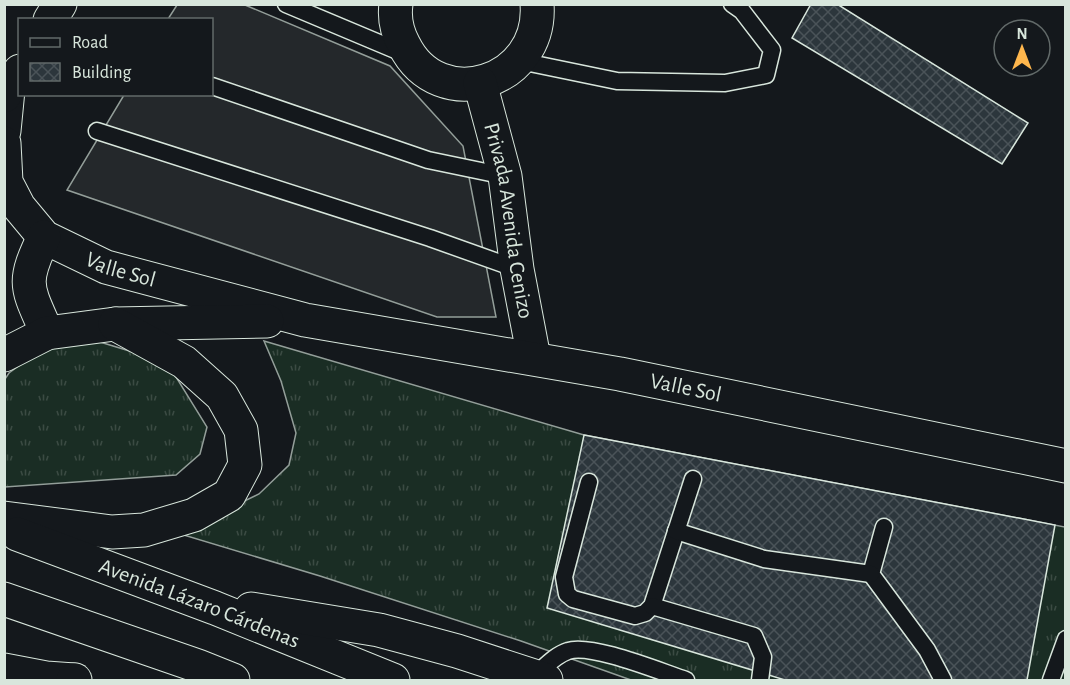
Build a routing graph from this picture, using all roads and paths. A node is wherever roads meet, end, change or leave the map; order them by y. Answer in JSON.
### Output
{"nodes":[{"id":1,"x":60,"y":4,"type":"edge"},
{"id":2,"x":286,"y":4,"type":"edge"},
{"id":3,"x":396,"y":4,"type":"edge"},
{"id":4,"x":537,"y":4,"type":"edge"},
{"id":5,"x":732,"y":4,"type":"edge"},
{"id":6,"x":51,"y":18,"type":"edge"},
{"id":7,"x":409,"y":55,"type":"junction"},
{"id":8,"x":519,"y":61,"type":"junction"},
{"id":9,"x":480,"y":83,"type":"junction"},
{"id":10,"x":11,"y":86,"type":"edge"},
{"id":11,"x":213,"y":86,"type":"edge"},
{"id":12,"x":4,"y":131,"type":"edge"},
{"id":13,"x":97,"y":131,"type":"dead end"},
{"id":14,"x":4,"y":143,"type":"edge"},
{"id":15,"x":505,"y":176,"type":"junction"},
{"id":16,"x":44,"y":237,"type":"junction"},
{"id":17,"x":517,"y":269,"type":"junction"},
{"id":18,"x":304,"y":320,"type":"junction"},
{"id":19,"x":115,"y":324,"type":"junction"},
{"id":20,"x":47,"y":333,"type":"junction"},
{"id":21,"x":4,"y":355,"type":"edge"},
{"id":22,"x":534,"y":358,"type":"junction"},
{"id":23,"x":1065,"y":466,"type":"edge"},
{"id":24,"x":693,"y":479,"type":"dead end"},
{"id":25,"x":589,"y":482,"type":"dead end"},
{"id":26,"x":4,"y":518,"type":"edge"},
{"id":27,"x":884,"y":527,"type":"dead end"},
{"id":28,"x":4,"y":529,"type":"edge"},
{"id":29,"x":676,"y":531,"type":"junction"},
{"id":30,"x":871,"y":574,"type":"junction"},
{"id":31,"x":4,"y":599,"type":"edge"},
{"id":32,"x":652,"y":606,"type":"junction"},
{"id":33,"x":215,"y":608,"type":"junction"},
{"id":34,"x":1065,"y":639,"type":"edge"},
{"id":35,"x":4,"y":670,"type":"edge"},
{"id":36,"x":540,"y":678,"type":"edge"},
{"id":37,"x":74,"y":680,"type":"edge"},
{"id":38,"x":233,"y":681,"type":"edge"},
{"id":39,"x":393,"y":681,"type":"edge"},
{"id":40,"x":686,"y":681,"type":"edge"},
{"id":41,"x":760,"y":681,"type":"edge"},
{"id":42,"x":943,"y":681,"type":"edge"},
{"id":43,"x":1051,"y":681,"type":"edge"}],
"edges":[{"from":1,"to":6,"type":"main road"},
{"from":2,"to":7,"type":"lane"},
{"from":3,"to":7,"type":"main road"},
{"from":4,"to":8,"type":"main road"},
{"from":5,"to":8,"type":"lane"},
{"from":7,"to":9,"type":"main road"},
{"from":8,"to":9,"type":"main road"},
{"from":9,"to":15,"type":"main road","name":"Privada Avenida Cenizo"},
{"from":10,"to":12,"type":"main road"},
{"from":11,"to":15,"type":"lane"},
{"from":13,"to":17,"type":"lane"},
{"from":14,"to":16,"type":"main road","name":"Valle Sol"},
{"from":15,"to":17,"type":"main road","name":"Privada Avenida Cenizo"},
{"from":16,"to":18,"type":"main road","name":"Valle Sol"},
{"from":16,"to":20,"type":"main road"},
{"from":17,"to":22,"type":"main road","name":"Privada Avenida Cenizo"},
{"from":18,"to":19,"type":"main road","name":"Valle Sol"},
{"from":18,"to":22,"type":"main road","name":"Valle Sol"},
{"from":19,"to":20,"type":"main road","name":"Valle Sol"},
{"from":19,"to":26,"type":"main road"},
{"from":20,"to":21,"type":"main road","name":"Valle Sol"},
{"from":22,"to":23,"type":"main road","name":"Valle Sol"},
{"from":24,"to":29,"type":"lane"},
{"from":25,"to":32,"type":"lane"},
{"from":27,"to":30,"type":"lane"},
{"from":28,"to":33,"type":"main road","name":"Avenida Lázaro Cárdenas"},
{"from":29,"to":30,"type":"lane"},
{"from":29,"to":32,"type":"lane"},
{"from":30,"to":42,"type":"lane"},
{"from":31,"to":38,"type":"main road"},
{"from":32,"to":41,"type":"lane"},
{"from":33,"to":36,"type":"main road"},
{"from":33,"to":39,"type":"main road","name":"Avenida Lázaro Cárdenas"},
{"from":34,"to":43,"type":"lane"},
{"from":35,"to":37,"type":"main road"},
{"from":36,"to":40,"type":"lane"}]}
